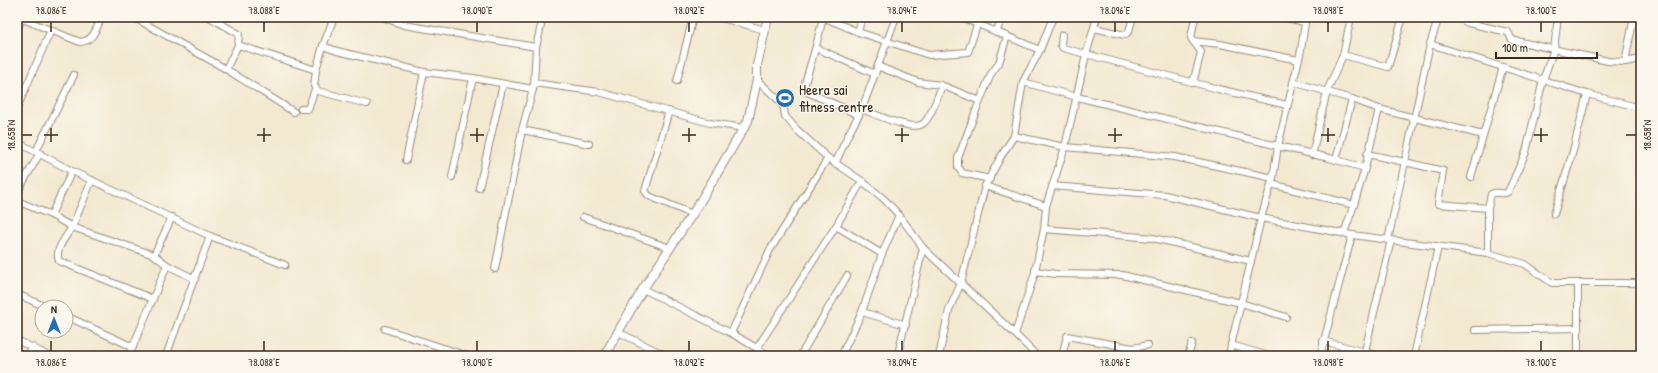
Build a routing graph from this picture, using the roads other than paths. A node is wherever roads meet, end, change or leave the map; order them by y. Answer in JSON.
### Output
{"nodes":[{"id":1,"x":102,"y":17,"type":"edge"},
{"id":2,"x":133,"y":17,"type":"edge"},
{"id":3,"x":210,"y":17,"type":"edge"},
{"id":4,"x":334,"y":17,"type":"edge"},
{"id":5,"x":382,"y":17,"type":"edge"},
{"id":6,"x":543,"y":17,"type":"edge"},
{"id":7,"x":693,"y":17,"type":"edge"},
{"id":8,"x":718,"y":17,"type":"edge"},
{"id":9,"x":768,"y":17,"type":"edge"},
{"id":10,"x":823,"y":17,"type":"edge"},
{"id":11,"x":862,"y":17,"type":"edge"},
{"id":12,"x":896,"y":17,"type":"edge"},
{"id":13,"x":961,"y":17,"type":"edge"},
{"id":14,"x":1003,"y":17,"type":"edge"},
{"id":15,"x":1053,"y":17,"type":"edge"},
{"id":16,"x":1097,"y":17,"type":"edge"},
{"id":17,"x":1133,"y":17,"type":"edge"},
{"id":18,"x":1195,"y":17,"type":"edge"},
{"id":19,"x":1283,"y":17,"type":"edge"},
{"id":20,"x":1351,"y":17,"type":"edge"},
{"id":21,"x":1403,"y":17,"type":"edge"},
{"id":22,"x":1439,"y":17,"type":"edge"},
{"id":23,"x":1457,"y":17,"type":"edge"},
{"id":24,"x":1558,"y":17,"type":"edge"},
{"id":25,"x":1634,"y":17,"type":"edge"},
{"id":26,"x":21,"y":18,"type":"edge"},
{"id":27,"x":1305,"y":19,"type":"edge"},
{"id":28,"x":1468,"y":20,"type":"edge"},
{"id":29,"x":977,"y":25,"type":"junction"},
{"id":30,"x":1094,"y":28,"type":"junction"},
{"id":31,"x":17,"y":29,"type":"edge"},
{"id":32,"x":50,"y":30,"type":"junction"},
{"id":33,"x":765,"y":30,"type":"junction"},
{"id":34,"x":858,"y":32,"type":"junction"},
{"id":35,"x":996,"y":32,"type":"junction"},
{"id":36,"x":1062,"y":35,"type":"dead end"},
{"id":37,"x":1007,"y":36,"type":"junction"},
{"id":38,"x":1193,"y":41,"type":"junction"},
{"id":39,"x":886,"y":42,"type":"junction"},
{"id":40,"x":1430,"y":44,"type":"junction"},
{"id":41,"x":238,"y":45,"type":"junction"},
{"id":42,"x":323,"y":46,"type":"junction"},
{"id":43,"x":536,"y":47,"type":"junction"},
{"id":44,"x":816,"y":48,"type":"junction"},
{"id":45,"x":1554,"y":49,"type":"junction"},
{"id":46,"x":1040,"y":50,"type":"junction"},
{"id":47,"x":1086,"y":54,"type":"junction"},
{"id":48,"x":1343,"y":55,"type":"junction"},
{"id":49,"x":1641,"y":59,"type":"edge"},
{"id":50,"x":1298,"y":60,"type":"junction"},
{"id":51,"x":1625,"y":62,"type":"junction"},
{"id":52,"x":877,"y":66,"type":"junction"},
{"id":53,"x":1503,"y":67,"type":"junction"},
{"id":54,"x":226,"y":69,"type":"junction"},
{"id":55,"x":316,"y":70,"type":"junction"},
{"id":56,"x":424,"y":72,"type":"junction"},
{"id":57,"x":875,"y":74,"type":"junction"},
{"id":58,"x":74,"y":75,"type":"dead end"},
{"id":59,"x":473,"y":78,"type":"junction"},
{"id":60,"x":757,"y":80,"type":"junction"},
{"id":61,"x":1543,"y":80,"type":"junction"},
{"id":62,"x":677,"y":81,"type":"dead end"},
{"id":63,"x":1023,"y":82,"type":"junction"},
{"id":64,"x":1293,"y":82,"type":"junction"},
{"id":65,"x":1193,"y":83,"type":"junction"},
{"id":66,"x":503,"y":84,"type":"junction"},
{"id":67,"x":533,"y":86,"type":"junction"},
{"id":68,"x":942,"y":86,"type":"junction"},
{"id":69,"x":315,"y":89,"type":"junction"},
{"id":70,"x":1328,"y":91,"type":"junction"},
{"id":71,"x":1587,"y":94,"type":"junction"},
{"id":72,"x":1077,"y":97,"type":"junction"},
{"id":73,"x":1352,"y":99,"type":"junction"},
{"id":74,"x":980,"y":101,"type":"junction"},
{"id":75,"x":367,"y":104,"type":"dead end"},
{"id":76,"x":1287,"y":105,"type":"junction"},
{"id":77,"x":17,"y":108,"type":"edge"},
{"id":78,"x":1641,"y":108,"type":"edge"},
{"id":79,"x":301,"y":109,"type":"dead end"},
{"id":80,"x":862,"y":109,"type":"junction"},
{"id":81,"x":1379,"y":109,"type":"junction"},
{"id":82,"x":669,"y":111,"type":"junction"},
{"id":83,"x":294,"y":112,"type":"dead end"},
{"id":84,"x":859,"y":115,"type":"junction"},
{"id":85,"x":1413,"y":117,"type":"junction"},
{"id":86,"x":744,"y":128,"type":"junction"},
{"id":87,"x":522,"y":130,"type":"junction"},
{"id":88,"x":1483,"y":135,"type":"junction"},
{"id":89,"x":1014,"y":136,"type":"junction"},
{"id":90,"x":17,"y":142,"type":"edge"},
{"id":91,"x":589,"y":144,"type":"dead end"},
{"id":92,"x":1278,"y":146,"type":"junction"},
{"id":93,"x":1065,"y":147,"type":"junction"},
{"id":94,"x":38,"y":152,"type":"junction"},
{"id":95,"x":1367,"y":154,"type":"junction"},
{"id":96,"x":1312,"y":155,"type":"junction"},
{"id":97,"x":828,"y":158,"type":"junction"},
{"id":98,"x":406,"y":160,"type":"dead end"},
{"id":99,"x":1336,"y":160,"type":"junction"},
{"id":100,"x":1404,"y":162,"type":"junction"},
{"id":101,"x":835,"y":164,"type":"junction"},
{"id":102,"x":1365,"y":168,"type":"junction"},
{"id":103,"x":72,"y":171,"type":"junction"},
{"id":104,"x":452,"y":177,"type":"dead end"},
{"id":105,"x":1471,"y":177,"type":"dead end"},
{"id":106,"x":990,"y":179,"type":"junction"},
{"id":107,"x":92,"y":180,"type":"junction"},
{"id":108,"x":862,"y":181,"type":"junction"},
{"id":109,"x":1272,"y":181,"type":"junction"},
{"id":110,"x":985,"y":186,"type":"junction"},
{"id":111,"x":1052,"y":186,"type":"junction"},
{"id":112,"x":479,"y":188,"type":"dead end"},
{"id":113,"x":17,"y":193,"type":"edge"},
{"id":114,"x":17,"y":201,"type":"edge"},
{"id":115,"x":1354,"y":205,"type":"junction"},
{"id":116,"x":1046,"y":206,"type":"junction"},
{"id":117,"x":1488,"y":208,"type":"junction"},
{"id":118,"x":692,"y":214,"type":"junction"},
{"id":119,"x":1554,"y":214,"type":"dead end"},
{"id":120,"x":51,"y":215,"type":"junction"},
{"id":121,"x":899,"y":215,"type":"junction"},
{"id":122,"x":172,"y":217,"type":"junction"},
{"id":123,"x":583,"y":217,"type":"dead end"},
{"id":124,"x":1261,"y":218,"type":"junction"},
{"id":125,"x":836,"y":226,"type":"junction"},
{"id":126,"x":72,"y":227,"type":"junction"},
{"id":127,"x":1044,"y":229,"type":"junction"},
{"id":128,"x":1344,"y":233,"type":"junction"},
{"id":129,"x":1352,"y":235,"type":"junction"},
{"id":130,"x":210,"y":236,"type":"junction"},
{"id":131,"x":1389,"y":240,"type":"junction"},
{"id":132,"x":1438,"y":247,"type":"junction"},
{"id":133,"x":670,"y":248,"type":"junction"},
{"id":134,"x":923,"y":248,"type":"junction"},
{"id":135,"x":1488,"y":253,"type":"junction"},
{"id":136,"x":882,"y":254,"type":"junction"},
{"id":137,"x":154,"y":255,"type":"junction"},
{"id":138,"x":1252,"y":261,"type":"junction"},
{"id":139,"x":167,"y":265,"type":"junction"},
{"id":140,"x":285,"y":265,"type":"dead end"},
{"id":141,"x":495,"y":269,"type":"dead end"},
{"id":142,"x":1035,"y":271,"type":"junction"},
{"id":143,"x":847,"y":276,"type":"dead end"},
{"id":144,"x":195,"y":279,"type":"junction"},
{"id":145,"x":961,"y":283,"type":"junction"},
{"id":146,"x":1578,"y":283,"type":"junction"},
{"id":147,"x":1641,"y":283,"type":"edge"},
{"id":148,"x":643,"y":289,"type":"junction"},
{"id":149,"x":17,"y":294,"type":"edge"},
{"id":150,"x":153,"y":299,"type":"junction"},
{"id":151,"x":34,"y":302,"type":"edge"},
{"id":152,"x":1240,"y":303,"type":"junction"},
{"id":153,"x":862,"y":312,"type":"junction"},
{"id":154,"x":1286,"y":317,"type":"dead end"},
{"id":155,"x":74,"y":320,"type":"edge"},
{"id":156,"x":906,"y":324,"type":"junction"},
{"id":157,"x":1578,"y":328,"type":"junction"},
{"id":158,"x":385,"y":329,"type":"dead end"},
{"id":159,"x":1475,"y":330,"type":"dead end"},
{"id":160,"x":618,"y":332,"type":"junction"},
{"id":161,"x":731,"y":334,"type":"junction"},
{"id":162,"x":1015,"y":334,"type":"junction"},
{"id":163,"x":17,"y":340,"type":"edge"},
{"id":164,"x":1323,"y":341,"type":"junction"},
{"id":165,"x":1192,"y":343,"type":"dead end"},
{"id":166,"x":1148,"y":345,"type":"dead end"},
{"id":167,"x":1231,"y":345,"type":"junction"},
{"id":168,"x":33,"y":347,"type":"junction"},
{"id":169,"x":133,"y":347,"type":"junction"},
{"id":170,"x":757,"y":348,"type":"junction"},
{"id":171,"x":1133,"y":348,"type":"junction"},
{"id":172,"x":1365,"y":351,"type":"junction"},
{"id":173,"x":658,"y":354,"type":"edge"},
{"id":174,"x":898,"y":354,"type":"dead end"},
{"id":175,"x":27,"y":356,"type":"edge"},
{"id":176,"x":49,"y":356,"type":"edge"},
{"id":177,"x":129,"y":356,"type":"edge"},
{"id":178,"x":166,"y":356,"type":"edge"},
{"id":179,"x":468,"y":356,"type":"edge"},
{"id":180,"x":604,"y":356,"type":"edge"},
{"id":181,"x":667,"y":356,"type":"edge"},
{"id":182,"x":770,"y":356,"type":"edge"},
{"id":183,"x":800,"y":356,"type":"edge"},
{"id":184,"x":841,"y":356,"type":"edge"},
{"id":185,"x":939,"y":356,"type":"edge"},
{"id":186,"x":1037,"y":356,"type":"edge"},
{"id":187,"x":1062,"y":356,"type":"edge"},
{"id":188,"x":1132,"y":356,"type":"edge"},
{"id":189,"x":1188,"y":356,"type":"edge"},
{"id":190,"x":1229,"y":356,"type":"edge"},
{"id":191,"x":1269,"y":356,"type":"edge"},
{"id":192,"x":1320,"y":356,"type":"edge"},
{"id":193,"x":1380,"y":356,"type":"edge"},
{"id":194,"x":1414,"y":356,"type":"edge"},
{"id":195,"x":1578,"y":356,"type":"edge"}],
"edges":[{"from":1,"to":32,"type":"street"},
{"from":2,"to":54,"type":"street"},
{"from":3,"to":41,"type":"street"},
{"from":4,"to":42,"type":"street"},
{"from":5,"to":43,"type":"street"},
{"from":6,"to":43,"type":"street"},
{"from":7,"to":62,"type":"street"},
{"from":8,"to":33,"type":"street"},
{"from":9,"to":33,"type":"street"},
{"from":10,"to":34,"type":"street"},
{"from":10,"to":44,"type":"street"},
{"from":11,"to":34,"type":"street"},
{"from":12,"to":39,"type":"street"},
{"from":13,"to":29,"type":"street"},
{"from":14,"to":35,"type":"street"},
{"from":15,"to":46,"type":"street"},
{"from":16,"to":30,"type":"street"},
{"from":17,"to":30,"type":"street"},
{"from":18,"to":38,"type":"street"},
{"from":19,"to":27,"type":"street"},
{"from":20,"to":48,"type":"street"},
{"from":21,"to":48,"type":"street"},
{"from":22,"to":40,"type":"street"},
{"from":23,"to":28,"type":"street"},
{"from":24,"to":45,"type":"street"},
{"from":25,"to":51,"type":"street"},
{"from":26,"to":31,"type":"street"},
{"from":26,"to":32,"type":"street"},
{"from":27,"to":50,"type":"street"},
{"from":28,"to":45,"type":"street"},
{"from":29,"to":35,"type":"street"},
{"from":29,"to":39,"type":"street"},
{"from":30,"to":47,"type":"street"},
{"from":32,"to":77,"type":"street"},
{"from":33,"to":60,"type":"street"},
{"from":34,"to":39,"type":"street"},
{"from":35,"to":37,"type":"street"},
{"from":36,"to":47,"type":"street"},
{"from":37,"to":46,"type":"street"},
{"from":37,"to":74,"type":"street"},
{"from":38,"to":50,"type":"street"},
{"from":38,"to":65,"type":"street"},
{"from":39,"to":52,"type":"street"},
{"from":40,"to":53,"type":"street"},
{"from":40,"to":85,"type":"street"},
{"from":41,"to":54,"type":"street"},
{"from":41,"to":55,"type":"street"},
{"from":42,"to":55,"type":"street"},
{"from":42,"to":56,"type":"street"},
{"from":43,"to":67,"type":"street"},
{"from":44,"to":57,"type":"street"},
{"from":44,"to":84,"type":"street"},
{"from":45,"to":51,"type":"street"},
{"from":45,"to":61,"type":"street"},
{"from":46,"to":63,"type":"street"},
{"from":47,"to":65,"type":"street"},
{"from":47,"to":72,"type":"street"},
{"from":48,"to":70,"type":"street"},
{"from":49,"to":51,"type":"street"},
{"from":50,"to":64,"type":"street"},
{"from":52,"to":57,"type":"street"},
{"from":52,"to":68,"type":"street"},
{"from":53,"to":61,"type":"street"},
{"from":53,"to":88,"type":"street"},
{"from":54,"to":83,"type":"street"},
{"from":55,"to":69,"type":"street"},
{"from":56,"to":59,"type":"street"},
{"from":56,"to":98,"type":"street"},
{"from":57,"to":80,"type":"street"},
{"from":58,"to":94,"type":"street"},
{"from":59,"to":66,"type":"street"},
{"from":59,"to":104,"type":"street"},
{"from":60,"to":86,"type":"street"},
{"from":60,"to":97,"type":"street"},
{"from":61,"to":71,"type":"street"},
{"from":61,"to":117,"type":"street"},
{"from":63,"to":72,"type":"street"},
{"from":63,"to":89,"type":"street"},
{"from":64,"to":70,"type":"street"},
{"from":64,"to":76,"type":"street"},
{"from":65,"to":76,"type":"street"},
{"from":66,"to":67,"type":"street"},
{"from":66,"to":112,"type":"street"},
{"from":67,"to":82,"type":"street"},
{"from":67,"to":87,"type":"street"},
{"from":68,"to":74,"type":"street"},
{"from":68,"to":80,"type":"street"},
{"from":69,"to":75,"type":"street"},
{"from":69,"to":79,"type":"street"},
{"from":70,"to":73,"type":"street"},
{"from":70,"to":96,"type":"street"},
{"from":71,"to":78,"type":"street"},
{"from":71,"to":119,"type":"street"},
{"from":72,"to":92,"type":"street"},
{"from":72,"to":93,"type":"street"},
{"from":73,"to":81,"type":"street"},
{"from":73,"to":99,"type":"street"},
{"from":74,"to":106,"type":"street"},
{"from":76,"to":92,"type":"street"},
{"from":80,"to":84,"type":"street"},
{"from":81,"to":85,"type":"street"},
{"from":81,"to":95,"type":"street"},
{"from":82,"to":86,"type":"street"},
{"from":82,"to":118,"type":"street"},
{"from":84,"to":101,"type":"street"},
{"from":85,"to":88,"type":"street"},
{"from":85,"to":100,"type":"street"},
{"from":86,"to":118,"type":"street"},
{"from":87,"to":91,"type":"street"},
{"from":87,"to":141,"type":"street"},
{"from":88,"to":105,"type":"street"},
{"from":89,"to":93,"type":"street"},
{"from":89,"to":106,"type":"street"},
{"from":90,"to":94,"type":"street"},
{"from":92,"to":96,"type":"street"},
{"from":92,"to":109,"type":"street"},
{"from":93,"to":109,"type":"street"},
{"from":93,"to":111,"type":"street"},
{"from":94,"to":103,"type":"street"},
{"from":94,"to":113,"type":"street"},
{"from":95,"to":100,"type":"street"},
{"from":95,"to":102,"type":"street"},
{"from":96,"to":99,"type":"street"},
{"from":97,"to":101,"type":"street"},
{"from":97,"to":161,"type":"street"},
{"from":99,"to":102,"type":"street"},
{"from":100,"to":117,"type":"street"},
{"from":100,"to":131,"type":"street"},
{"from":101,"to":108,"type":"street"},
{"from":102,"to":115,"type":"street"},
{"from":103,"to":107,"type":"street"},
{"from":103,"to":120,"type":"street"},
{"from":106,"to":110,"type":"street"},
{"from":107,"to":122,"type":"street"},
{"from":107,"to":126,"type":"street"},
{"from":108,"to":121,"type":"street"},
{"from":108,"to":125,"type":"street"},
{"from":109,"to":115,"type":"street"},
{"from":109,"to":124,"type":"street"},
{"from":110,"to":116,"type":"street"},
{"from":110,"to":145,"type":"street"},
{"from":111,"to":116,"type":"street"},
{"from":111,"to":124,"type":"street"},
{"from":114,"to":120,"type":"street"},
{"from":115,"to":128,"type":"street"},
{"from":116,"to":127,"type":"street"},
{"from":117,"to":135,"type":"street"},
{"from":118,"to":133,"type":"street"},
{"from":120,"to":126,"type":"street"},
{"from":121,"to":134,"type":"street"},
{"from":121,"to":136,"type":"street"},
{"from":122,"to":130,"type":"street"},
{"from":122,"to":137,"type":"street"},
{"from":123,"to":133,"type":"street"},
{"from":124,"to":128,"type":"street"},
{"from":124,"to":138,"type":"street"},
{"from":125,"to":136,"type":"street"},
{"from":125,"to":170,"type":"street"},
{"from":126,"to":137,"type":"street"},
{"from":126,"to":150,"type":"street"},
{"from":127,"to":138,"type":"street"},
{"from":127,"to":142,"type":"street"},
{"from":128,"to":129,"type":"street"},
{"from":129,"to":131,"type":"street"},
{"from":129,"to":164,"type":"street"},
{"from":130,"to":140,"type":"street"},
{"from":130,"to":144,"type":"street"},
{"from":131,"to":132,"type":"street"},
{"from":131,"to":172,"type":"street"},
{"from":132,"to":135,"type":"street"},
{"from":132,"to":194,"type":"street"},
{"from":133,"to":148,"type":"street"},
{"from":134,"to":145,"type":"street"},
{"from":134,"to":156,"type":"street"},
{"from":135,"to":146,"type":"street"},
{"from":136,"to":153,"type":"street"},
{"from":137,"to":139,"type":"street"},
{"from":138,"to":152,"type":"street"},
{"from":139,"to":144,"type":"street"},
{"from":139,"to":150,"type":"street"},
{"from":142,"to":152,"type":"street"},
{"from":142,"to":162,"type":"street"},
{"from":143,"to":183,"type":"street"},
{"from":144,"to":178,"type":"street"},
{"from":145,"to":162,"type":"street"},
{"from":145,"to":185,"type":"street"},
{"from":146,"to":147,"type":"street"},
{"from":146,"to":157,"type":"street"},
{"from":148,"to":160,"type":"street"},
{"from":148,"to":161,"type":"street"},
{"from":149,"to":151,"type":"street"},
{"from":150,"to":169,"type":"street"},
{"from":152,"to":154,"type":"street"},
{"from":152,"to":167,"type":"street"},
{"from":153,"to":156,"type":"street"},
{"from":153,"to":184,"type":"street"},
{"from":155,"to":169,"type":"street"},
{"from":156,"to":174,"type":"street"},
{"from":157,"to":159,"type":"street"},
{"from":157,"to":195,"type":"street"},
{"from":158,"to":179,"type":"street"},
{"from":160,"to":173,"type":"street"},
{"from":160,"to":180,"type":"street"},
{"from":161,"to":170,"type":"street"},
{"from":162,"to":186,"type":"street"},
{"from":163,"to":168,"type":"street"},
{"from":164,"to":172,"type":"street"},
{"from":164,"to":192,"type":"street"},
{"from":165,"to":189,"type":"street"},
{"from":166,"to":171,"type":"street"},
{"from":167,"to":190,"type":"street"},
{"from":167,"to":191,"type":"street"},
{"from":168,"to":175,"type":"street"},
{"from":168,"to":176,"type":"street"},
{"from":169,"to":177,"type":"street"},
{"from":170,"to":182,"type":"street"},
{"from":171,"to":187,"type":"street"},
{"from":171,"to":188,"type":"street"},
{"from":172,"to":193,"type":"street"},
{"from":173,"to":181,"type":"street"}]}
